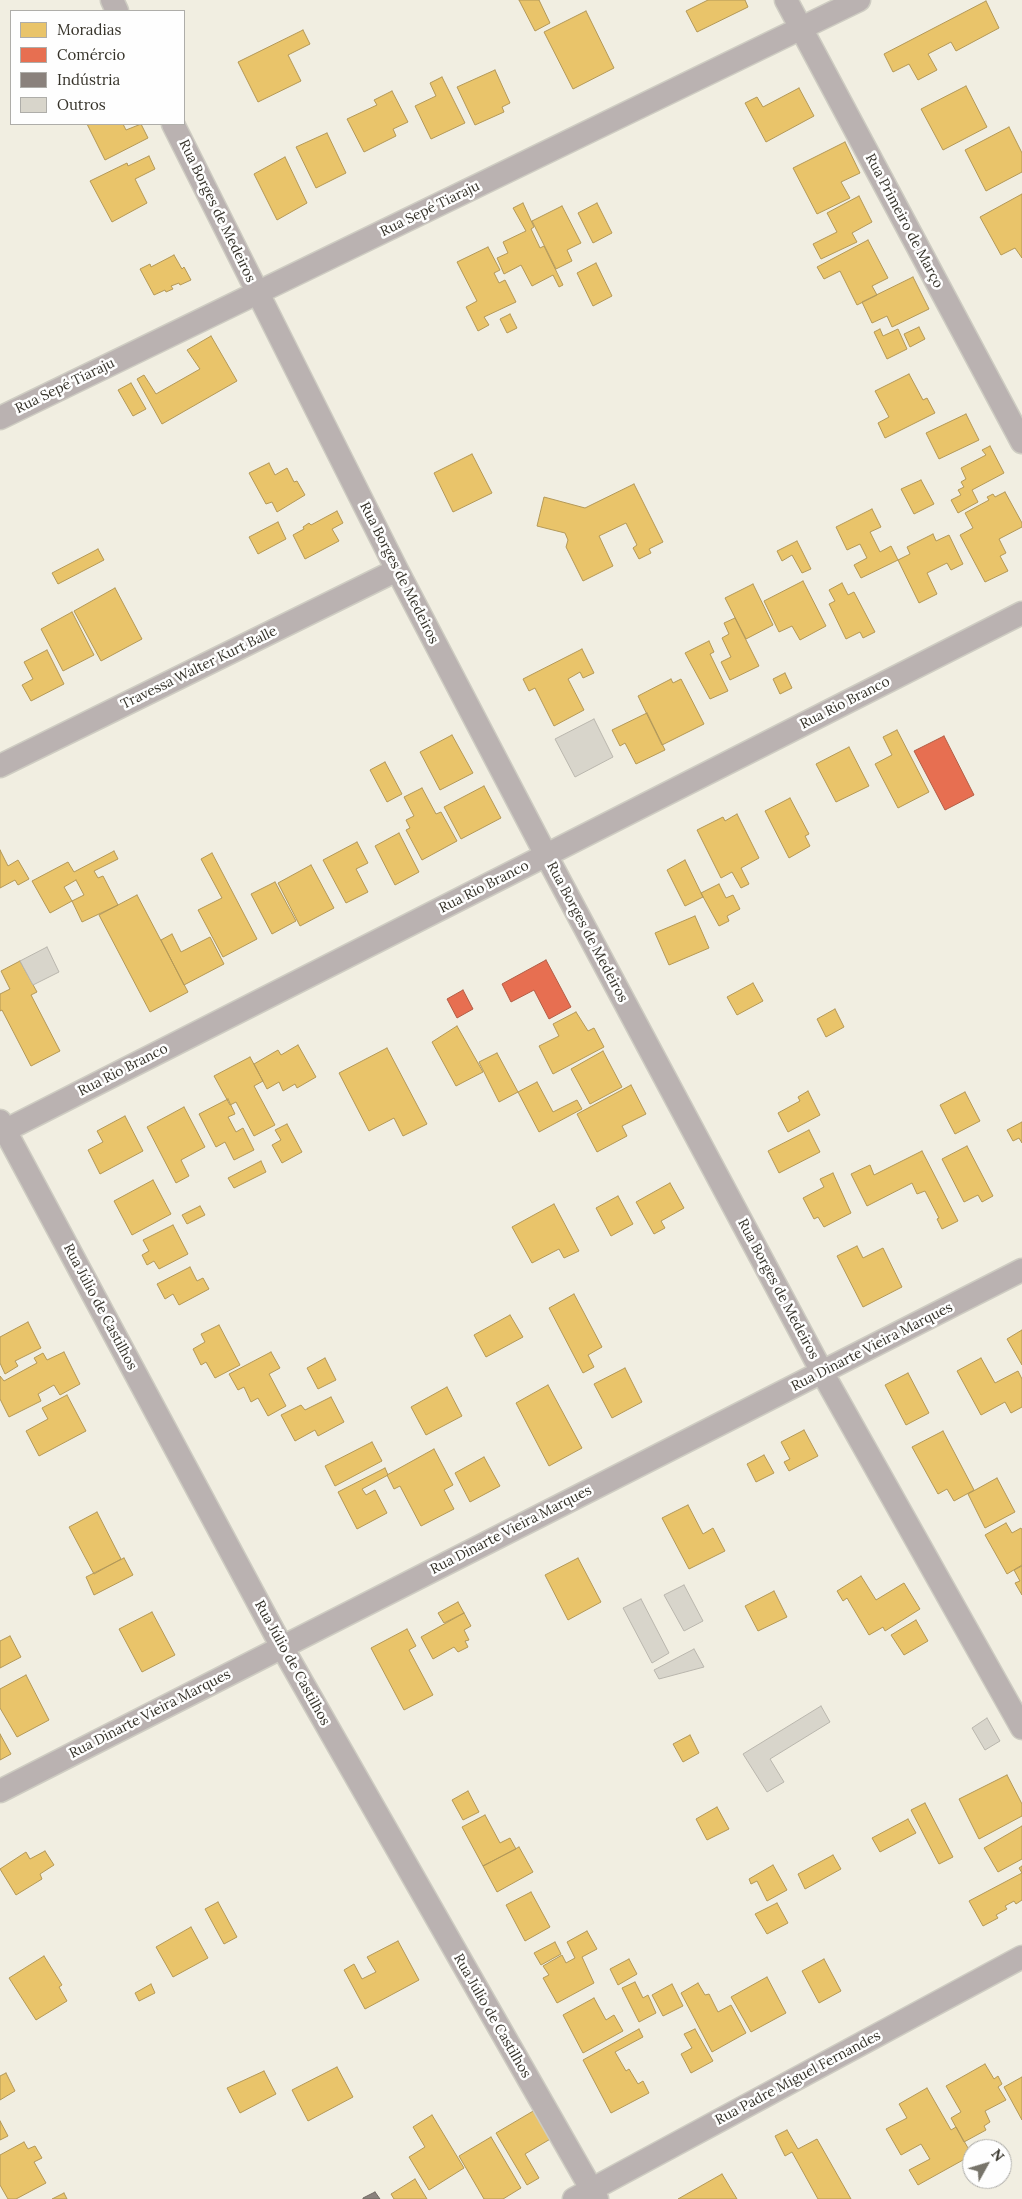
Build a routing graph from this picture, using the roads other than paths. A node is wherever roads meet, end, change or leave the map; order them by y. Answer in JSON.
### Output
{"nodes":[{"id":1,"x":786,"y":0,"type":"edge"},
{"id":2,"x":859,"y":0,"type":"edge"},
{"id":3,"x":800,"y":28,"type":"junction"},
{"id":4,"x":173,"y":125,"type":"edge"},
{"id":5,"x":257,"y":293,"type":"junction"},
{"id":6,"x":0,"y":418,"type":"edge"},
{"id":7,"x":1022,"y":442,"type":"edge"},
{"id":8,"x":397,"y":570,"type":"junction"},
{"id":9,"x":1022,"y":613,"type":"edge"},
{"id":10,"x":0,"y":766,"type":"edge"},
{"id":11,"x":546,"y":855,"type":"junction"},
{"id":12,"x":2,"y":1128,"type":"edge"},
{"id":13,"x":1022,"y":1270,"type":"edge"},
{"id":14,"x":822,"y":1372,"type":"junction"},
{"id":15,"x":282,"y":1647,"type":"junction"},
{"id":16,"x":1022,"y":1728,"type":"edge"},
{"id":17,"x":0,"y":1791,"type":"edge"},
{"id":18,"x":1022,"y":1957,"type":"edge"},
{"id":19,"x":587,"y":2196,"type":"edge"}],
"edges":[{"from":1,"to":3,"type":"street","name":"Rua Primeiro de Março"},
{"from":2,"to":3,"type":"street","name":"Rua Sepé Tiaraju"},
{"from":3,"to":5,"type":"street","name":"Rua Sepé Tiaraju"},
{"from":3,"to":7,"type":"street","name":"Rua Primeiro de Março"},
{"from":4,"to":5,"type":"street","name":"Rua Borges de Medeiros"},
{"from":5,"to":6,"type":"street","name":"Rua Sepé Tiaraju"},
{"from":5,"to":8,"type":"street","name":"Rua Borges de Medeiros"},
{"from":8,"to":10,"type":"street","name":"Travessa Walter Kurt Balle"},
{"from":8,"to":11,"type":"street","name":"Rua Borges de Medeiros"},
{"from":9,"to":11,"type":"street","name":"Rua Rio Branco"},
{"from":11,"to":12,"type":"street","name":"Rua Rio Branco"},
{"from":11,"to":14,"type":"street","name":"Rua Borges de Medeiros"},
{"from":12,"to":15,"type":"street","name":"Rua Júlio de Castilhos"},
{"from":13,"to":14,"type":"street","name":"Rua Dinarte Vieira Marques"},
{"from":14,"to":15,"type":"street","name":"Rua Dinarte Vieira Marques"},
{"from":14,"to":16,"type":"street","name":"Rua Borges de Medeiros"},
{"from":15,"to":17,"type":"street","name":"Rua Dinarte Vieira Marques"},
{"from":15,"to":19,"type":"street","name":"Rua Júlio de Castilhos"},
{"from":18,"to":19,"type":"street","name":"Rua Padre Miguel Fernandes"}]}
